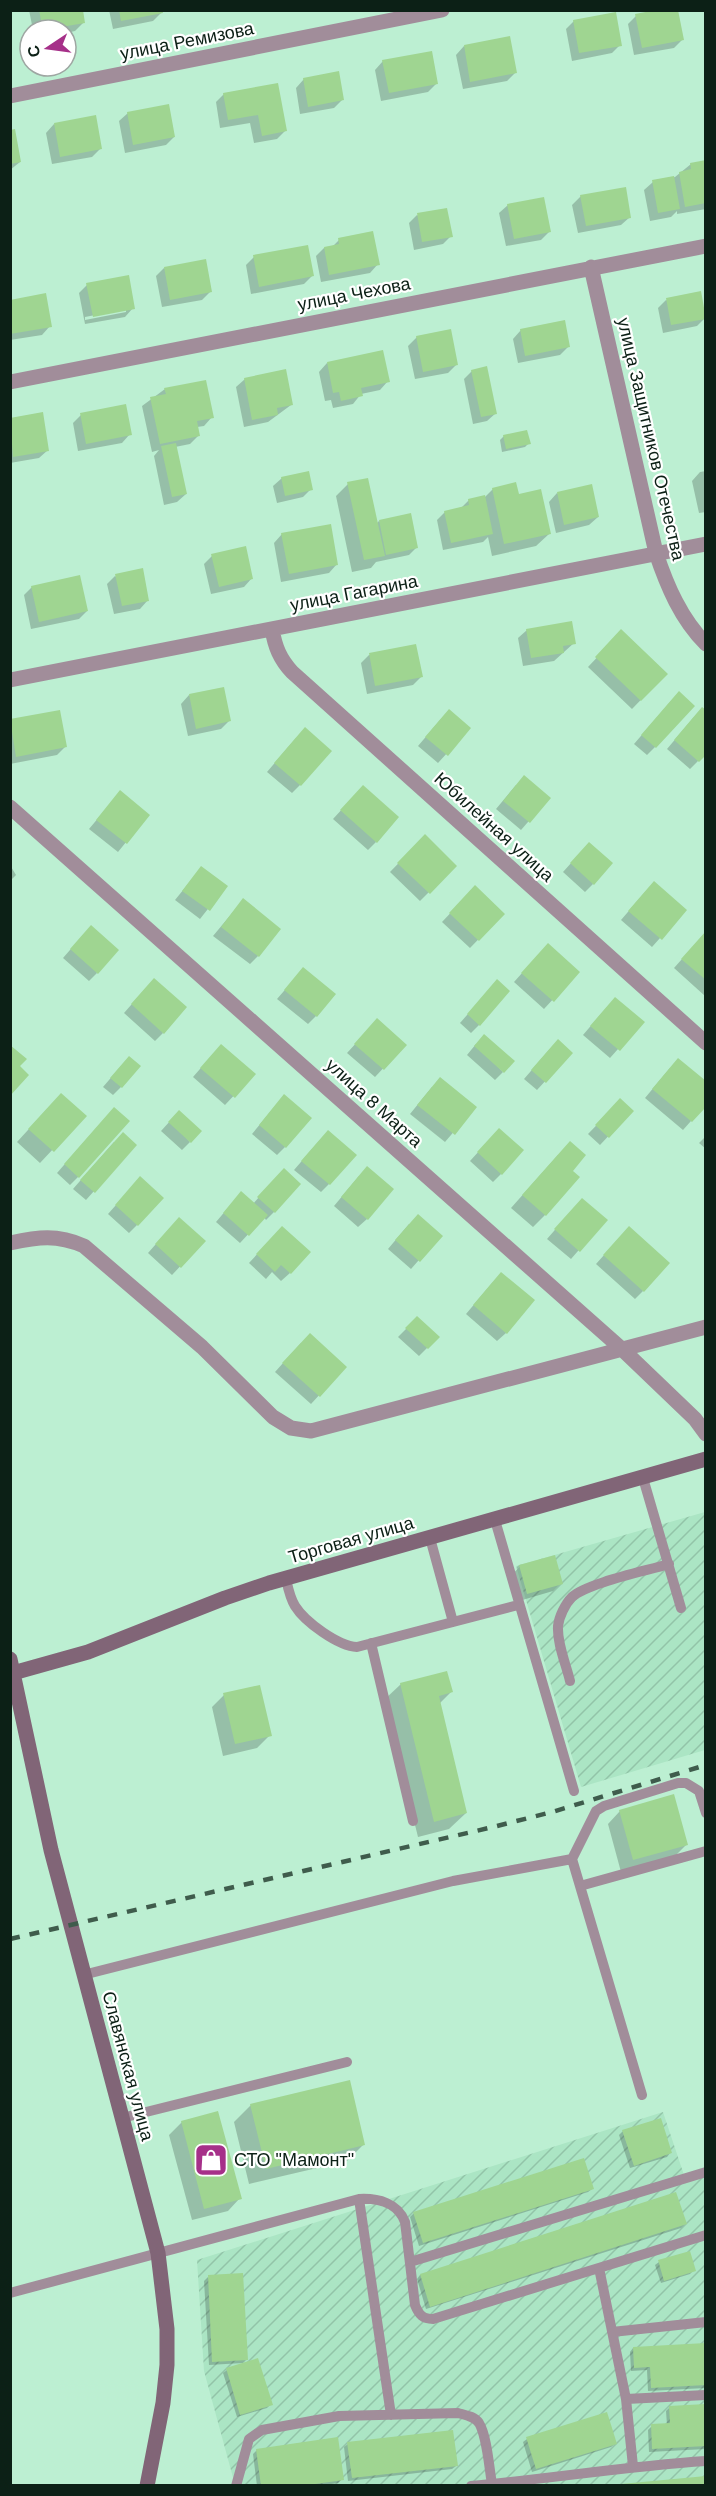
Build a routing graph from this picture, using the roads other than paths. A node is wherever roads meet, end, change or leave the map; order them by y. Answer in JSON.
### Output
{"nodes":[{"id":1,"x":442,"y":10,"type":"edge"},
{"id":2,"x":10,"y":96,"type":"edge"},
{"id":3,"x":705,"y":246,"type":"edge"},
{"id":4,"x":591,"y":267,"type":"junction"},
{"id":5,"x":10,"y":382,"type":"edge"},
{"id":6,"x":705,"y":544,"type":"edge"},
{"id":7,"x":656,"y":553,"type":"junction"},
{"id":8,"x":272,"y":629,"type":"junction"},
{"id":9,"x":705,"y":644,"type":"edge"},
{"id":10,"x":10,"y":680,"type":"edge"},
{"id":11,"x":10,"y":807,"type":"edge"},
{"id":12,"x":705,"y":1043,"type":"edge"},
{"id":13,"x":10,"y":1243,"type":"edge"},
{"id":14,"x":705,"y":1327,"type":"edge"},
{"id":15,"x":623,"y":1350,"type":"junction"},
{"id":16,"x":705,"y":1434,"type":"edge"},
{"id":17,"x":705,"y":1459,"type":"edge"},
{"id":18,"x":643,"y":1478,"type":"junction"},
{"id":19,"x":495,"y":1520,"type":"junction"},
{"id":20,"x":430,"y":1538,"type":"junction"},
{"id":21,"x":669,"y":1564,"type":"junction"},
{"id":22,"x":286,"y":1579,"type":"junction"},
{"id":23,"x":518,"y":1605,"type":"junction"},
{"id":24,"x":681,"y":1608,"type":"dead end"},
{"id":25,"x":453,"y":1622,"type":"junction"},
{"id":26,"x":371,"y":1643,"type":"junction"},
{"id":27,"x":12,"y":1666,"type":"edge"},
{"id":28,"x":570,"y":1681,"type":"dead end"},
{"id":29,"x":574,"y":1791,"type":"dead end"},
{"id":30,"x":705,"y":1813,"type":"edge"},
{"id":31,"x":413,"y":1821,"type":"dead end"},
{"id":32,"x":705,"y":1851,"type":"edge"},
{"id":33,"x":572,"y":1859,"type":"junction"},
{"id":34,"x":580,"y":1886,"type":"junction"},
{"id":35,"x":83,"y":1975,"type":"junction"},
{"id":36,"x":346,"y":2062,"type":"dead end"},
{"id":37,"x":642,"y":2095,"type":"dead end"},
{"id":38,"x":122,"y":2118,"type":"junction"},
{"id":39,"x":705,"y":2172,"type":"edge"},
{"id":40,"x":359,"y":2199,"type":"junction"},
{"id":41,"x":705,"y":2235,"type":"edge"},
{"id":42,"x":158,"y":2253,"type":"junction"},
{"id":43,"x":410,"y":2262,"type":"junction"},
{"id":44,"x":599,"y":2268,"type":"junction"},
{"id":45,"x":10,"y":2293,"type":"edge"},
{"id":46,"x":705,"y":2322,"type":"edge"},
{"id":47,"x":612,"y":2332,"type":"junction"},
{"id":48,"x":705,"y":2395,"type":"edge"},
{"id":49,"x":626,"y":2399,"type":"junction"},
{"id":50,"x":391,"y":2415,"type":"junction"},
{"id":51,"x":705,"y":2461,"type":"edge"},
{"id":52,"x":633,"y":2466,"type":"junction"},
{"id":53,"x":492,"y":2484,"type":"junction"},
{"id":54,"x":147,"y":2486,"type":"edge"},
{"id":55,"x":236,"y":2486,"type":"edge"},
{"id":56,"x":471,"y":2486,"type":"edge"}],
"edges":[{"from":1,"to":2,"type":"street","name":"улица Ремизова"},
{"from":3,"to":4,"type":"street","name":"улица Чехова"},
{"from":4,"to":5,"type":"street","name":"улица Чехова"},
{"from":4,"to":7,"type":"street","name":"улица Защитников Отечества"},
{"from":6,"to":7,"type":"street","name":"улица Гагарина"},
{"from":7,"to":8,"type":"street","name":"улица Гагарина"},
{"from":7,"to":9,"type":"street","name":"улица Защитников Отечества"},
{"from":8,"to":10,"type":"street","name":"улица Гагарина"},
{"from":8,"to":12,"type":"street","name":"Юбилейная улица"},
{"from":11,"to":15,"type":"street","name":"улица 8 Марта"},
{"from":13,"to":15,"type":"street"},
{"from":14,"to":15,"type":"street"},
{"from":15,"to":16,"type":"street","name":"улица 8 Марта"},
{"from":17,"to":18,"type":"street","name":"Торговая улица"},
{"from":18,"to":19,"type":"street","name":"Торговая улица"},
{"from":18,"to":21,"type":"lane"},
{"from":19,"to":20,"type":"street","name":"Торговая улица"},
{"from":19,"to":23,"type":"lane"},
{"from":20,"to":22,"type":"street","name":"Торговая улица"},
{"from":20,"to":25,"type":"lane"},
{"from":21,"to":24,"type":"lane"},
{"from":21,"to":28,"type":"lane"},
{"from":22,"to":26,"type":"lane"},
{"from":22,"to":27,"type":"street","name":"Торговая улица"},
{"from":23,"to":25,"type":"lane"},
{"from":23,"to":29,"type":"lane"},
{"from":25,"to":26,"type":"lane"},
{"from":26,"to":31,"type":"lane"},
{"from":27,"to":35,"type":"street","name":"Славянская улица"},
{"from":30,"to":33,"type":"lane"},
{"from":32,"to":34,"type":"lane"},
{"from":33,"to":34,"type":"lane"},
{"from":33,"to":35,"type":"lane"},
{"from":34,"to":37,"type":"lane"},
{"from":35,"to":38,"type":"street","name":"Славянская улица"},
{"from":36,"to":38,"type":"lane"},
{"from":38,"to":42,"type":"street","name":"Славянская улица"},
{"from":39,"to":43,"type":"lane"},
{"from":40,"to":42,"type":"lane"},
{"from":40,"to":43,"type":"lane"},
{"from":40,"to":50,"type":"lane"},
{"from":41,"to":44,"type":"lane"},
{"from":42,"to":45,"type":"lane"},
{"from":42,"to":54,"type":"street","name":"Славянская улица"},
{"from":43,"to":44,"type":"lane"},
{"from":44,"to":47,"type":"lane"},
{"from":46,"to":47,"type":"lane"},
{"from":47,"to":49,"type":"lane"},
{"from":48,"to":49,"type":"lane"},
{"from":49,"to":52,"type":"lane"},
{"from":50,"to":53,"type":"lane"},
{"from":50,"to":55,"type":"lane"},
{"from":51,"to":52,"type":"lane"},
{"from":52,"to":53,"type":"lane"},
{"from":53,"to":56,"type":"lane"}]}
